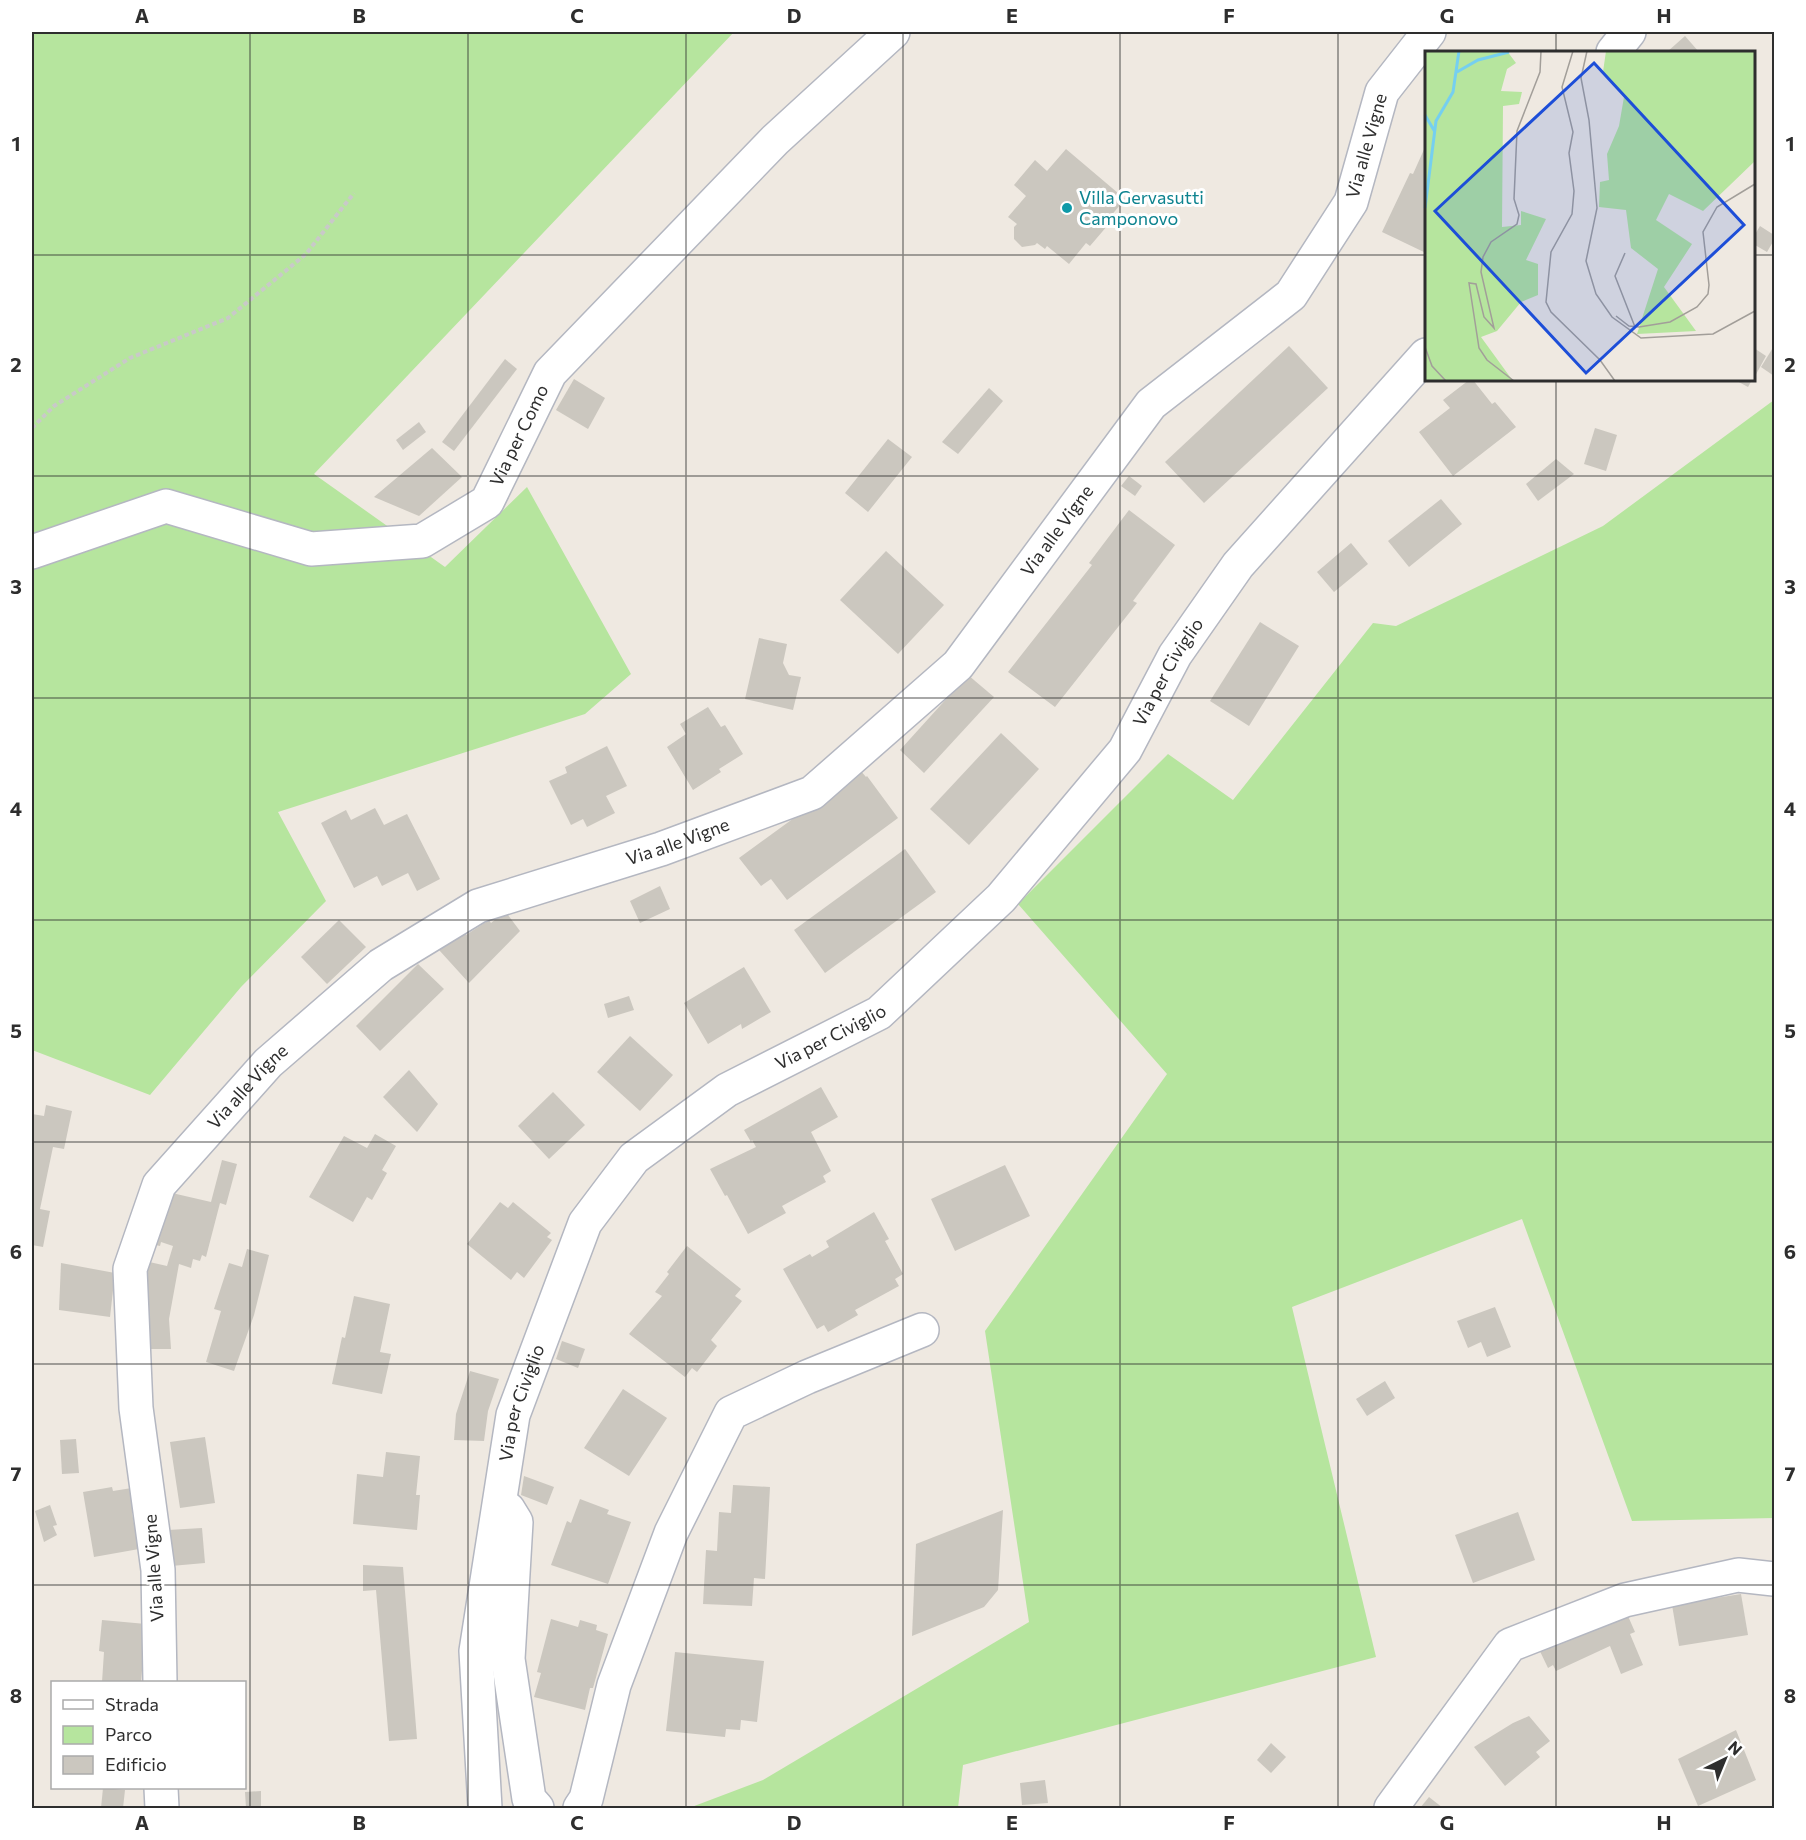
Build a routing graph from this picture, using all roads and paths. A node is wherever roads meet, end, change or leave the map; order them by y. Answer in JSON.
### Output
{"nodes":[{"id":1,"x":893,"y":32,"type":"edge"},
{"id":2,"x":1429,"y":32,"type":"edge"},
{"id":3,"x":1629,"y":32,"type":"edge"},
{"id":4,"x":1614,"y":51,"type":"edge"},
{"id":5,"x":354,"y":193,"type":"dead end"},
{"id":6,"x":1425,"y":356,"type":"edge"},
{"id":7,"x":32,"y":428,"type":"edge"},
{"id":8,"x":32,"y":552,"type":"edge"},
{"id":9,"x":922,"y":1330,"type":"dead end"},
{"id":10,"x":500,"y":1498,"type":"junction"},
{"id":11,"x":1774,"y":1579,"type":"edge"},
{"id":12,"x":160,"y":1681,"type":"edge"},
{"id":13,"x":161,"y":1789,"type":"edge"},
{"id":14,"x":162,"y":1809,"type":"edge"},
{"id":15,"x":484,"y":1809,"type":"edge"},
{"id":16,"x":537,"y":1809,"type":"edge"},
{"id":17,"x":580,"y":1809,"type":"edge"},
{"id":18,"x":1391,"y":1809,"type":"edge"}],
"edges":[{"from":1,"to":8,"type":"street","name":"Via per Como"},
{"from":2,"to":12,"type":"street","name":"Via alle Vigne"},
{"from":3,"to":4,"type":"street"},
{"from":5,"to":7,"type":"path"},
{"from":6,"to":10,"type":"street","name":"Via per Civiglio"},
{"from":9,"to":17,"type":"street"},
{"from":10,"to":15,"type":"street","name":"Via per Civiglio"},
{"from":10,"to":16,"type":"street"},
{"from":11,"to":18,"type":"street"},
{"from":13,"to":14,"type":"street"}]}
